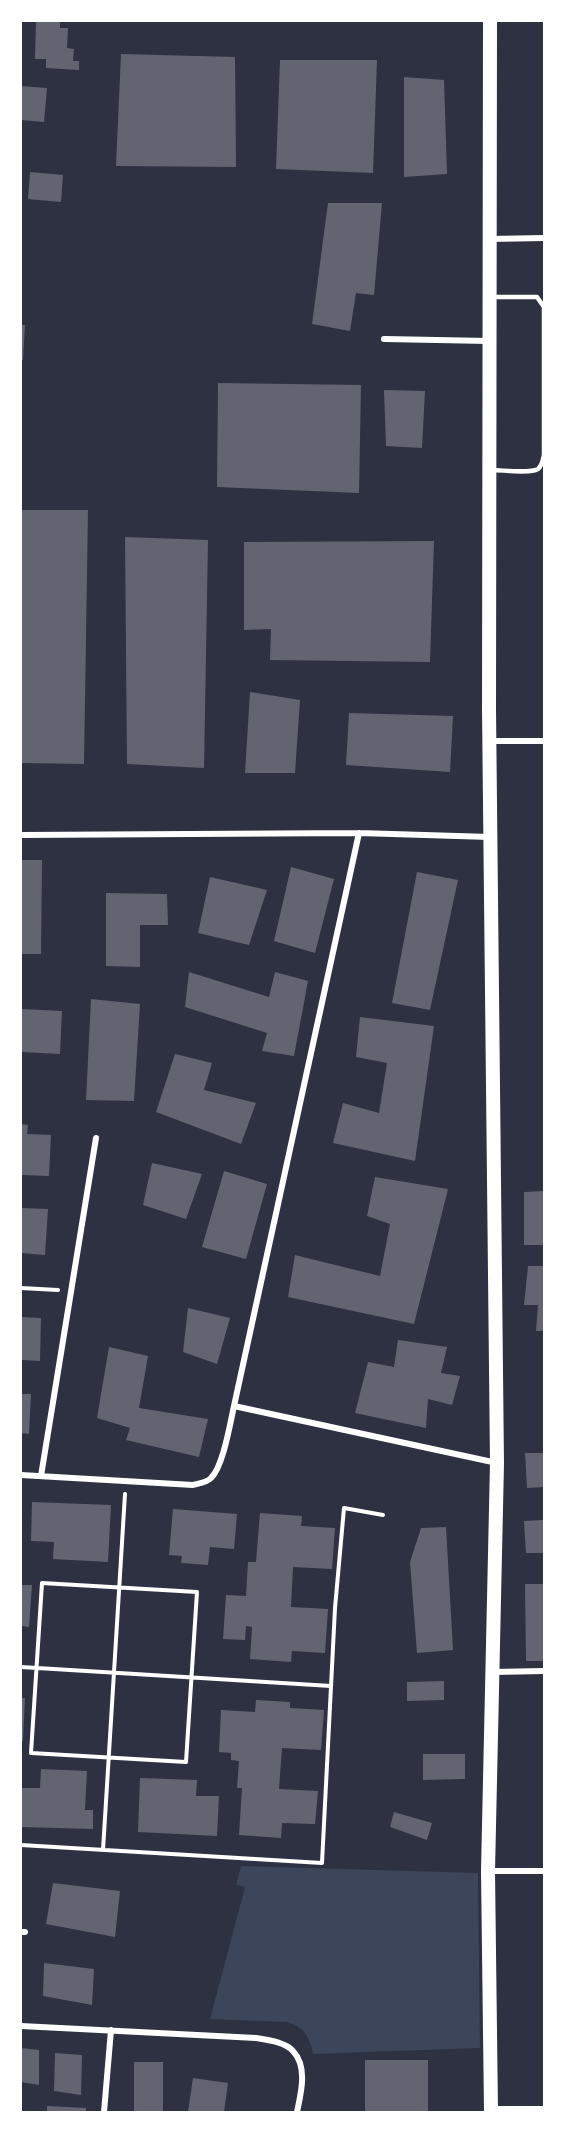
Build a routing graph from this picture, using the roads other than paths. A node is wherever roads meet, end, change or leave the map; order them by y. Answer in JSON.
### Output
{"nodes":[{"id":1,"x":490,"y":21,"type":"edge"},
{"id":2,"x":544,"y":238,"type":"edge"},
{"id":3,"x":490,"y":239,"type":"junction"},
{"id":4,"x":490,"y":297,"type":"junction"},
{"id":5,"x":384,"y":339,"type":"dead end"},
{"id":6,"x":490,"y":341,"type":"junction"},
{"id":7,"x":489,"y":470,"type":"junction"},
{"id":8,"x":490,"y":741,"type":"junction"},
{"id":9,"x":544,"y":741,"type":"edge"},
{"id":10,"x":359,"y":833,"type":"junction"},
{"id":11,"x":21,"y":835,"type":"edge"},
{"id":12,"x":490,"y":837,"type":"junction"},
{"id":13,"x":96,"y":1138,"type":"dead end"},
{"id":14,"x":234,"y":1406,"type":"junction"},
{"id":15,"x":497,"y":1463,"type":"junction"},
{"id":16,"x":21,"y":1475,"type":"edge"},
{"id":17,"x":41,"y":1476,"type":"junction"},
{"id":18,"x":544,"y":1671,"type":"edge"},
{"id":19,"x":492,"y":1672,"type":"junction"},
{"id":20,"x":488,"y":1871,"type":"junction"},
{"id":21,"x":544,"y":1871,"type":"edge"},
{"id":22,"x":21,"y":2026,"type":"edge"},
{"id":23,"x":111,"y":2030,"type":"junction"},
{"id":24,"x":544,"y":2109,"type":"edge"},
{"id":25,"x":491,"y":2111,"type":"edge"},
{"id":26,"x":104,"y":2112,"type":"edge"},
{"id":27,"x":297,"y":2112,"type":"edge"}],
"edges":[{"from":1,"to":3,"type":"main road"},
{"from":2,"to":3,"type":"street"},
{"from":3,"to":4,"type":"main road"},
{"from":4,"to":6,"type":"main road"},
{"from":4,"to":7,"type":"lane"},
{"from":5,"to":6,"type":"street"},
{"from":6,"to":7,"type":"main road"},
{"from":7,"to":8,"type":"main road"},
{"from":8,"to":9,"type":"street"},
{"from":8,"to":12,"type":"main road"},
{"from":10,"to":11,"type":"street"},
{"from":10,"to":12,"type":"street"},
{"from":10,"to":14,"type":"street"},
{"from":12,"to":15,"type":"main road"},
{"from":13,"to":17,"type":"street"},
{"from":14,"to":15,"type":"street"},
{"from":14,"to":17,"type":"street"},
{"from":15,"to":19,"type":"main road"},
{"from":16,"to":17,"type":"street"},
{"from":18,"to":19,"type":"street"},
{"from":19,"to":20,"type":"main road"},
{"from":20,"to":21,"type":"street"},
{"from":20,"to":25,"type":"main road"},
{"from":22,"to":23,"type":"street"},
{"from":23,"to":26,"type":"street"},
{"from":23,"to":27,"type":"street"},
{"from":24,"to":25,"type":"street"}]}
